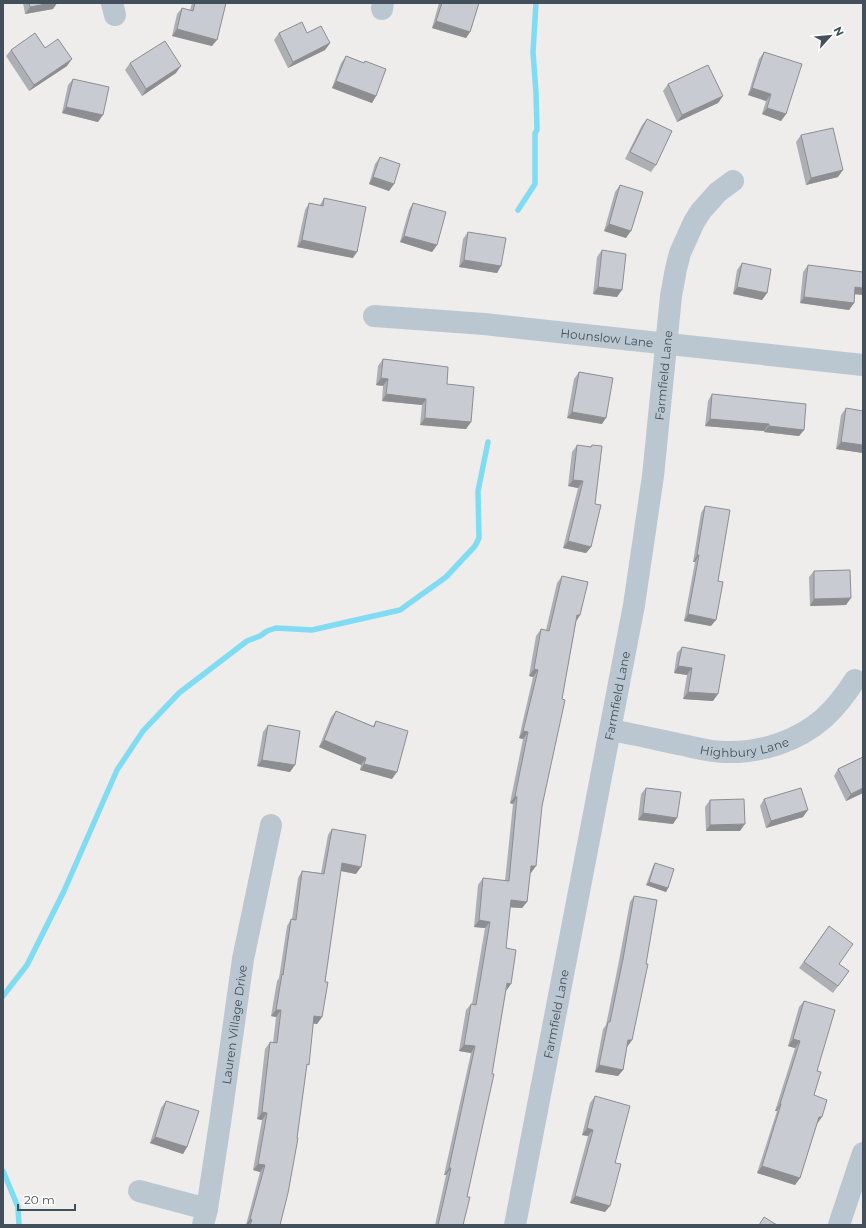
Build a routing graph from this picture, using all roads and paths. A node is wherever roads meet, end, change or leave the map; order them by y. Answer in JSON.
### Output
{"nodes":[{"id":1,"x":733,"y":181,"type":"dead end"},
{"id":2,"x":374,"y":316,"type":"dead end"},
{"id":3,"x":667,"y":344,"type":"junction"},
{"id":4,"x":863,"y":365,"type":"edge"},
{"id":5,"x":855,"y":680,"type":"dead end"},
{"id":6,"x":610,"y":730,"type":"junction"},
{"id":7,"x":271,"y":825,"type":"dead end"},
{"id":8,"x":863,"y":1153,"type":"edge"},
{"id":9,"x":140,"y":1191,"type":"dead end"},
{"id":10,"x":205,"y":1217,"type":"edge"},
{"id":11,"x":515,"y":1225,"type":"edge"},
{"id":12,"x":839,"y":1225,"type":"edge"}],
"edges":[{"from":1,"to":3,"type":"street","name":"Farmfield Lane"},
{"from":2,"to":3,"type":"street","name":"Hounslow Lane"},
{"from":3,"to":4,"type":"street","name":"Hounslow Lane"},
{"from":3,"to":6,"type":"street","name":"Farmfield Lane"},
{"from":5,"to":6,"type":"street","name":"Highbury Lane"},
{"from":6,"to":11,"type":"street","name":"Farmfield Lane"},
{"from":7,"to":10,"type":"street","name":"Lauren Village Drive"},
{"from":8,"to":12,"type":"street"},
{"from":9,"to":10,"type":"street"}]}
